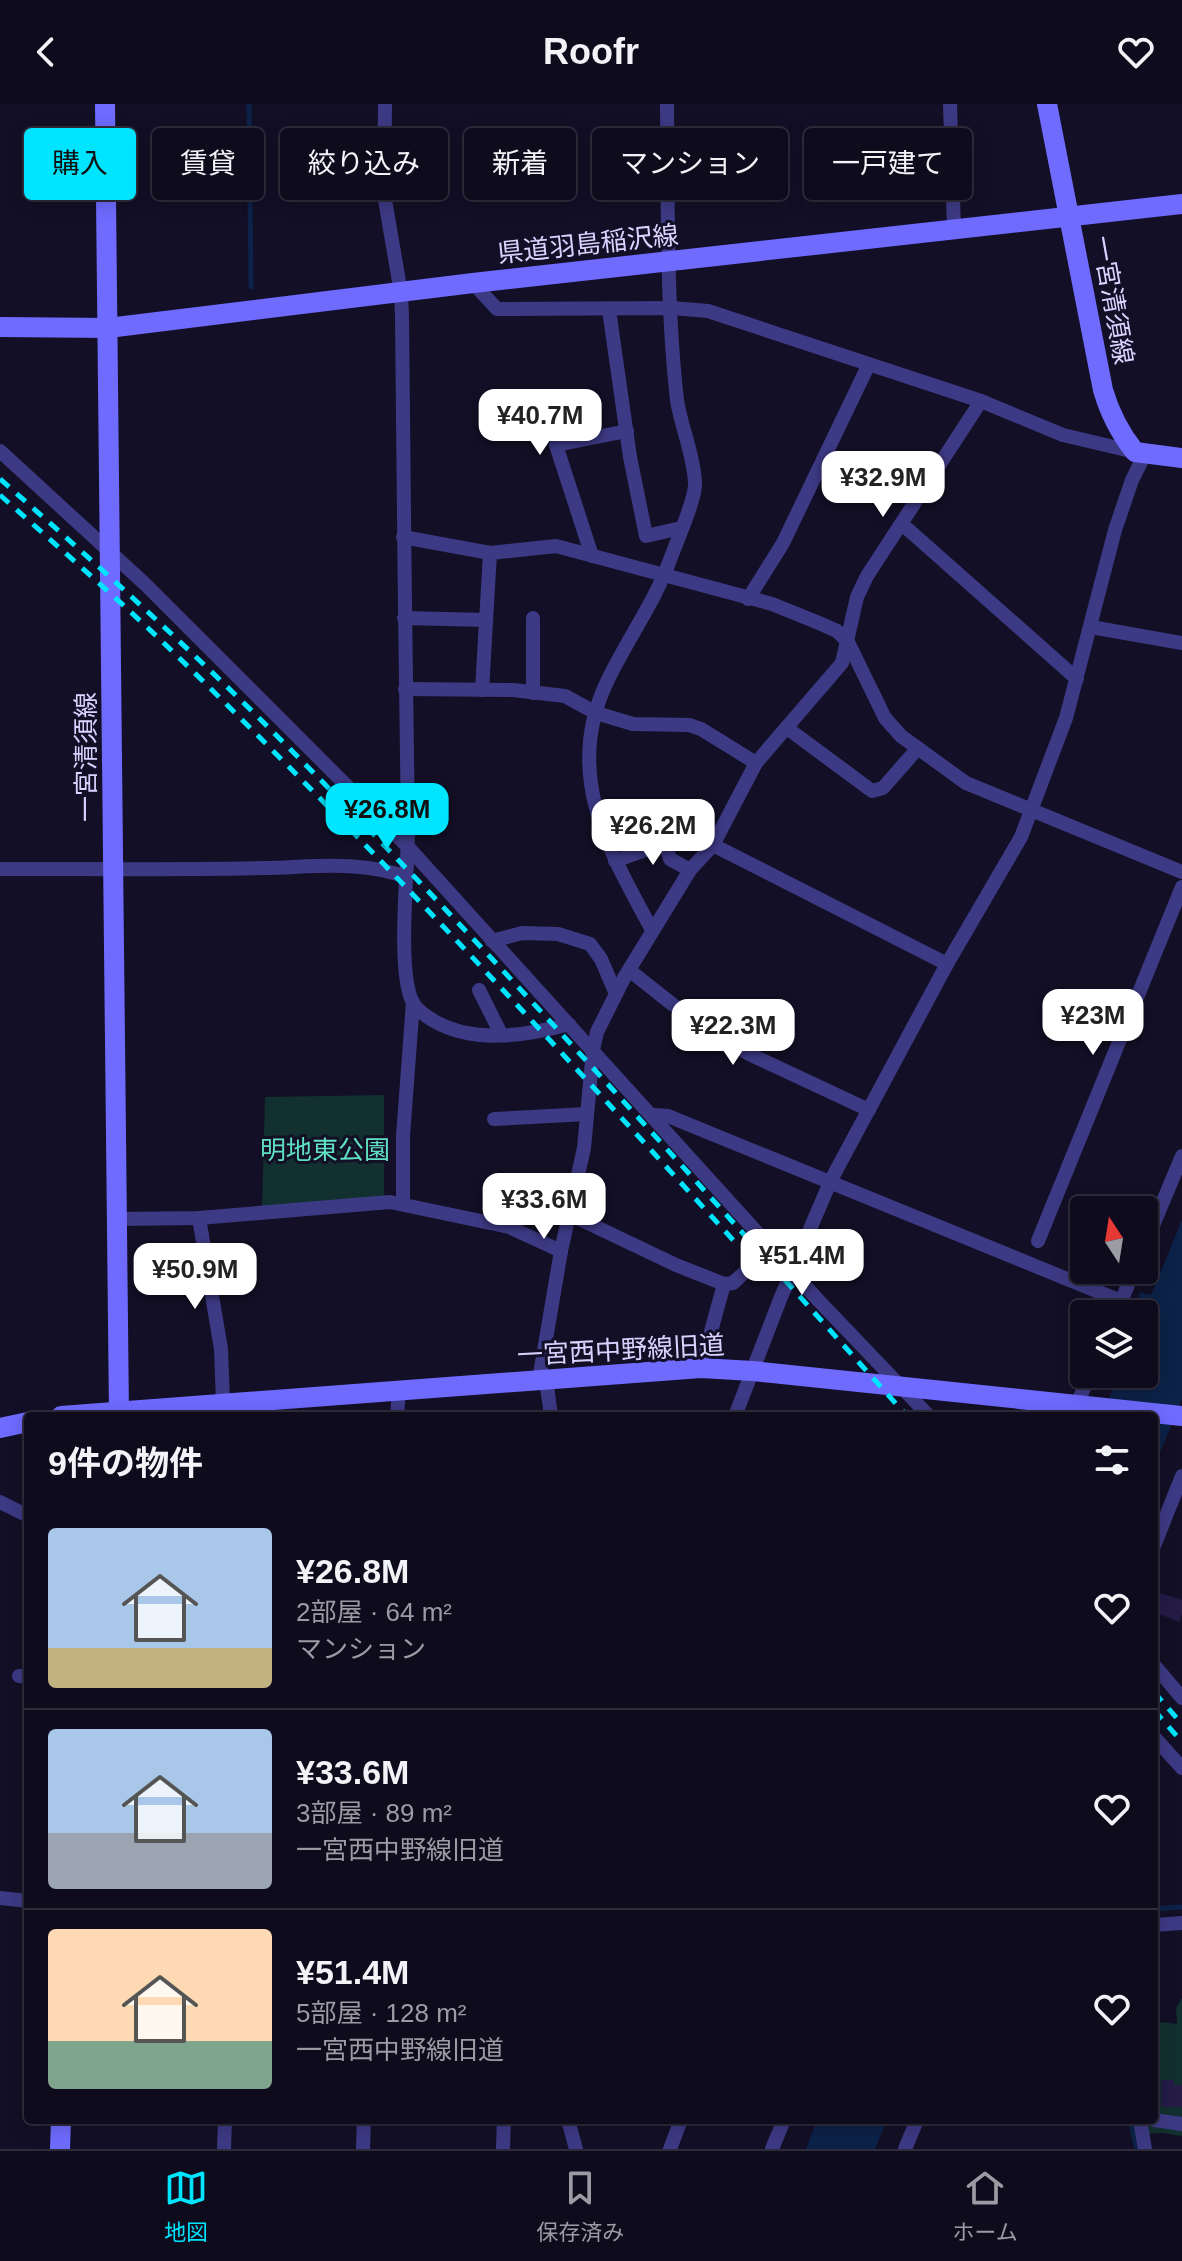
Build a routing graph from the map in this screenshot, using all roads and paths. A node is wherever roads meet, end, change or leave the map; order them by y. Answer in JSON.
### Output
{"nodes":[{"id":1,"x":105,"y":104,"type":"edge"},
{"id":2,"x":385,"y":104,"type":"edge"},
{"id":3,"x":667,"y":104,"type":"edge"},
{"id":4,"x":950,"y":104,"type":"edge"},
{"id":5,"x":1047,"y":104,"type":"edge"},
{"id":6,"x":1182,"y":204,"type":"edge"},
{"id":7,"x":1071,"y":215,"type":"junction"},
{"id":8,"x":954,"y":229,"type":"junction"},
{"id":9,"x":669,"y":261,"type":"junction"},
{"id":10,"x":473,"y":283,"type":"junction"},
{"id":11,"x":401,"y":293,"type":"junction"},
{"id":12,"x":671,"y":308,"type":"junction"},
{"id":13,"x":609,"y":310,"type":"junction"},
{"id":14,"x":0,"y":327,"type":"edge"},
{"id":15,"x":108,"y":328,"type":"junction"},
{"id":16,"x":869,"y":364,"type":"junction"},
{"id":17,"x":981,"y":401,"type":"junction"},
{"id":18,"x":627,"y":431,"type":"junction"},
{"id":19,"x":0,"y":451,"type":"edge"},
{"id":20,"x":1140,"y":453,"type":"junction"},
{"id":21,"x":1182,"y":458,"type":"edge"},
{"id":22,"x":902,"y":524,"type":"junction"},
{"id":23,"x":681,"y":528,"type":"junction"},
{"id":24,"x":403,"y":537,"type":"junction"},
{"id":25,"x":110,"y":551,"type":"junction"},
{"id":26,"x":490,"y":553,"type":"junction"},
{"id":27,"x":592,"y":556,"type":"junction"},
{"id":28,"x":664,"y":577,"type":"junction"},
{"id":29,"x":748,"y":599,"type":"junction"},
{"id":30,"x":404,"y":618,"type":"junction"},
{"id":31,"x":533,"y":618,"type":"dead end"},
{"id":32,"x":486,"y":620,"type":"junction"},
{"id":33,"x":1091,"y":627,"type":"junction"},
{"id":34,"x":848,"y":642,"type":"junction"},
{"id":35,"x":1182,"y":643,"type":"edge"},
{"id":36,"x":1077,"y":679,"type":"junction"},
{"id":37,"x":405,"y":689,"type":"junction"},
{"id":38,"x":482,"y":690,"type":"junction"},
{"id":39,"x":533,"y":693,"type":"junction"},
{"id":40,"x":596,"y":713,"type":"junction"},
{"id":41,"x":787,"y":728,"type":"junction"},
{"id":42,"x":918,"y":748,"type":"junction"},
{"id":43,"x":756,"y":763,"type":"junction"},
{"id":44,"x":1032,"y":809,"type":"junction"},
{"id":45,"x":713,"y":845,"type":"junction"},
{"id":46,"x":408,"y":847,"type":"junction"},
{"id":47,"x":615,"y":861,"type":"junction"},
{"id":48,"x":0,"y":869,"type":"edge"},
{"id":49,"x":113,"y":869,"type":"junction"},
{"id":50,"x":690,"y":870,"type":"junction"},
{"id":51,"x":1182,"y":872,"type":"edge"},
{"id":52,"x":406,"y":877,"type":"junction"},
{"id":53,"x":1182,"y":887,"type":"edge"},
{"id":54,"x":652,"y":930,"type":"junction"},
{"id":55,"x":492,"y":941,"type":"junction"},
{"id":56,"x":947,"y":964,"type":"junction"},
{"id":57,"x":629,"y":970,"type":"junction"},
{"id":58,"x":479,"y":990,"type":"dead end"},
{"id":59,"x":616,"y":994,"type":"junction"},
{"id":60,"x":413,"y":1002,"type":"junction"},
{"id":61,"x":569,"y":1024,"type":"junction"},
{"id":62,"x":501,"y":1034,"type":"junction"},
{"id":63,"x":593,"y":1050,"type":"junction"},
{"id":64,"x":869,"y":1110,"type":"junction"},
{"id":65,"x":587,"y":1114,"type":"junction"},
{"id":66,"x":653,"y":1115,"type":"junction"},
{"id":67,"x":494,"y":1119,"type":"dead end"},
{"id":68,"x":1182,"y":1156,"type":"edge"},
{"id":69,"x":831,"y":1180,"type":"junction"},
{"id":70,"x":403,"y":1204,"type":"junction"},
{"id":71,"x":1158,"y":1213,"type":"edge"},
{"id":72,"x":569,"y":1214,"type":"junction"},
{"id":73,"x":199,"y":1218,"type":"junction"},
{"id":74,"x":117,"y":1219,"type":"junction"},
{"id":75,"x":1038,"y":1241,"type":"dead end"},
{"id":76,"x":772,"y":1247,"type":"junction"},
{"id":77,"x":561,"y":1251,"type":"junction"},
{"id":78,"x":793,"y":1270,"type":"junction"},
{"id":79,"x":724,"y":1284,"type":"junction"},
{"id":80,"x":1102,"y":1300,"type":"edge"},
{"id":81,"x":701,"y":1368,"type":"junction"},
{"id":82,"x":753,"y":1371,"type":"junction"},
{"id":83,"x":542,"y":1380,"type":"junction"},
{"id":84,"x":904,"y":1387,"type":"junction"},
{"id":85,"x":1084,"y":1388,"type":"edge"},
{"id":86,"x":399,"y":1390,"type":"junction"},
{"id":87,"x":223,"y":1402,"type":"junction"},
{"id":88,"x":257,"y":1408,"type":"edge"},
{"id":89,"x":1074,"y":1410,"type":"edge"},
{"id":90,"x":119,"y":1412,"type":"edge"},
{"id":91,"x":128,"y":1412,"type":"edge"},
{"id":92,"x":397,"y":1412,"type":"edge"},
{"id":93,"x":550,"y":1412,"type":"edge"},
{"id":94,"x":737,"y":1412,"type":"edge"},
{"id":95,"x":926,"y":1412,"type":"edge"},
{"id":96,"x":1110,"y":1412,"type":"edge"},
{"id":97,"x":1158,"y":1415,"type":"edge"},
{"id":98,"x":1182,"y":1416,"type":"edge"},
{"id":99,"x":24,"y":1423,"type":"edge"},
{"id":100,"x":0,"y":1428,"type":"edge"},
{"id":101,"x":1182,"y":1476,"type":"edge"},
{"id":102,"x":0,"y":1502,"type":"edge"},
{"id":103,"x":24,"y":1514,"type":"edge"},
{"id":104,"x":1158,"y":1536,"type":"edge"},
{"id":105,"x":1158,"y":1670,"type":"edge"},
{"id":106,"x":1182,"y":1697,"type":"edge"},
{"id":107,"x":1158,"y":1741,"type":"edge"},
{"id":108,"x":1182,"y":1768,"type":"edge"},
{"id":109,"x":0,"y":1898,"type":"edge"},
{"id":110,"x":24,"y":1901,"type":"edge"},
{"id":111,"x":1182,"y":1923,"type":"edge"},
{"id":112,"x":1158,"y":1925,"type":"edge"},
{"id":113,"x":1158,"y":2121,"type":"edge"},
{"id":114,"x":61,"y":2124,"type":"edge"},
{"id":115,"x":225,"y":2124,"type":"edge"},
{"id":116,"x":364,"y":2124,"type":"edge"},
{"id":117,"x":504,"y":2124,"type":"edge"},
{"id":118,"x":569,"y":2124,"type":"edge"},
{"id":119,"x":679,"y":2124,"type":"edge"},
{"id":120,"x":782,"y":2124,"type":"edge"},
{"id":121,"x":915,"y":2124,"type":"edge"},
{"id":122,"x":1141,"y":2124,"type":"edge"},
{"id":123,"x":1182,"y":2124,"type":"edge"},
{"id":124,"x":60,"y":2149,"type":"edge"},
{"id":125,"x":224,"y":2149,"type":"edge"},
{"id":126,"x":363,"y":2149,"type":"edge"},
{"id":127,"x":503,"y":2149,"type":"edge"},
{"id":128,"x":576,"y":2149,"type":"edge"},
{"id":129,"x":670,"y":2149,"type":"edge"},
{"id":130,"x":772,"y":2149,"type":"edge"},
{"id":131,"x":905,"y":2149,"type":"edge"},
{"id":132,"x":1145,"y":2149,"type":"edge"}],
"edges":[{"from":1,"to":15,"type":"main road","name":"一宮清須線"},
{"from":2,"to":11,"type":"street"},
{"from":3,"to":9,"type":"street"},
{"from":4,"to":8,"type":"street"},
{"from":5,"to":7,"type":"main road","name":"一宮清須線"},
{"from":6,"to":7,"type":"main road","name":"県道羽島稲沢線"},
{"from":7,"to":8,"type":"main road","name":"県道羽島稲沢線"},
{"from":7,"to":20,"type":"main road","name":"一宮清須線"},
{"from":8,"to":9,"type":"main road","name":"県道羽島稲沢線"},
{"from":9,"to":10,"type":"main road","name":"県道羽島稲沢線"},
{"from":9,"to":12,"type":"street"},
{"from":10,"to":11,"type":"main road","name":"県道羽島稲沢線"},
{"from":10,"to":13,"type":"street"},
{"from":11,"to":15,"type":"main road","name":"県道羽島稲沢線"},
{"from":11,"to":24,"type":"street"},
{"from":12,"to":13,"type":"street"},
{"from":12,"to":16,"type":"street"},
{"from":12,"to":23,"type":"street"},
{"from":13,"to":18,"type":"street"},
{"from":14,"to":15,"type":"main road","name":"県道羽島稲沢線"},
{"from":15,"to":25,"type":"main road","name":"一宮清須線"},
{"from":16,"to":17,"type":"street"},
{"from":16,"to":29,"type":"street"},
{"from":17,"to":20,"type":"street"},
{"from":17,"to":22,"type":"street"},
{"from":18,"to":23,"type":"street"},
{"from":18,"to":27,"type":"street"},
{"from":19,"to":25,"type":"street"},
{"from":20,"to":21,"type":"main road"},
{"from":20,"to":33,"type":"street"},
{"from":22,"to":34,"type":"street"},
{"from":22,"to":36,"type":"street"},
{"from":23,"to":28,"type":"street"},
{"from":24,"to":26,"type":"street"},
{"from":24,"to":30,"type":"street"},
{"from":25,"to":46,"type":"street"},
{"from":25,"to":49,"type":"main road","name":"一宮清須線"},
{"from":26,"to":27,"type":"street"},
{"from":26,"to":32,"type":"street"},
{"from":27,"to":28,"type":"street"},
{"from":28,"to":29,"type":"street"},
{"from":28,"to":40,"type":"street"},
{"from":29,"to":34,"type":"street"},
{"from":30,"to":32,"type":"street"},
{"from":30,"to":37,"type":"street"},
{"from":31,"to":39,"type":"street"},
{"from":32,"to":38,"type":"street"},
{"from":33,"to":35,"type":"street"},
{"from":33,"to":36,"type":"street"},
{"from":34,"to":41,"type":"street"},
{"from":34,"to":42,"type":"street"},
{"from":36,"to":44,"type":"street"},
{"from":37,"to":38,"type":"street"},
{"from":37,"to":46,"type":"street"},
{"from":38,"to":39,"type":"street"},
{"from":39,"to":40,"type":"street"},
{"from":40,"to":43,"type":"street"},
{"from":40,"to":47,"type":"street"},
{"from":41,"to":42,"type":"street"},
{"from":41,"to":43,"type":"street"},
{"from":42,"to":44,"type":"street"},
{"from":43,"to":45,"type":"street"},
{"from":44,"to":51,"type":"street"},
{"from":44,"to":56,"type":"street"},
{"from":45,"to":50,"type":"street"},
{"from":45,"to":56,"type":"street"},
{"from":46,"to":52,"type":"street"},
{"from":46,"to":55,"type":"street"},
{"from":47,"to":50,"type":"street"},
{"from":47,"to":54,"type":"street"},
{"from":48,"to":49,"type":"street"},
{"from":49,"to":52,"type":"street"},
{"from":49,"to":74,"type":"main road","name":"一宮清須線"},
{"from":50,"to":54,"type":"street"},
{"from":52,"to":60,"type":"street"},
{"from":53,"to":75,"type":"street"},
{"from":54,"to":57,"type":"street"},
{"from":55,"to":59,"type":"street"},
{"from":55,"to":61,"type":"street"},
{"from":56,"to":64,"type":"street"},
{"from":57,"to":59,"type":"street"},
{"from":57,"to":64,"type":"street"},
{"from":58,"to":62,"type":"street"},
{"from":59,"to":63,"type":"street"},
{"from":60,"to":62,"type":"street"},
{"from":60,"to":70,"type":"street"},
{"from":61,"to":62,"type":"street"},
{"from":61,"to":63,"type":"street"},
{"from":63,"to":65,"type":"street"},
{"from":63,"to":66,"type":"street"},
{"from":64,"to":69,"type":"street"},
{"from":65,"to":67,"type":"street"},
{"from":65,"to":72,"type":"street"},
{"from":66,"to":69,"type":"street"},
{"from":66,"to":76,"type":"street"},
{"from":68,"to":71,"type":"street"},
{"from":69,"to":78,"type":"street"},
{"from":69,"to":80,"type":"street"},
{"from":70,"to":73,"type":"street"},
{"from":70,"to":77,"type":"street"},
{"from":72,"to":77,"type":"street"},
{"from":72,"to":79,"type":"street"},
{"from":73,"to":74,"type":"street"},
{"from":73,"to":87,"type":"street"},
{"from":74,"to":90,"type":"main road","name":"一宮清須線"},
{"from":76,"to":78,"type":"street"},
{"from":76,"to":79,"type":"street"},
{"from":77,"to":83,"type":"street"},
{"from":78,"to":82,"type":"street"},
{"from":78,"to":84,"type":"street"},
{"from":79,"to":81,"type":"street"},
{"from":81,"to":82,"type":"main road","name":"一宮西中野線旧道"},
{"from":81,"to":83,"type":"main road","name":"一宮西中野線旧道"},
{"from":82,"to":84,"type":"main road","name":"一宮西中野線旧道"},
{"from":82,"to":94,"type":"street"},
{"from":83,"to":86,"type":"main road","name":"一宮西中野線旧道"},
{"from":83,"to":93,"type":"street"},
{"from":84,"to":89,"type":"main road","name":"一宮西中野線旧道"},
{"from":84,"to":95,"type":"street"},
{"from":85,"to":89,"type":"street"},
{"from":86,"to":88,"type":"main road","name":"一宮西中野線旧道"},
{"from":86,"to":92,"type":"street"},
{"from":87,"to":88,"type":"main road","name":"一宮西中野線旧道"},
{"from":87,"to":91,"type":"main road","name":"一宮西中野線旧道"},
{"from":89,"to":96,"type":"main road","name":"一宮西中野線旧道"},
{"from":97,"to":98,"type":"main road","name":"一宮西中野線旧道"},
{"from":99,"to":100,"type":"main road"},
{"from":101,"to":104,"type":"street"},
{"from":102,"to":103,"type":"street"},
{"from":105,"to":106,"type":"street"},
{"from":107,"to":108,"type":"street"},
{"from":109,"to":110,"type":"street"},
{"from":111,"to":112,"type":"street"},
{"from":113,"to":123,"type":"street"},
{"from":114,"to":124,"type":"main road"},
{"from":115,"to":125,"type":"street"},
{"from":116,"to":126,"type":"street"},
{"from":117,"to":127,"type":"street"},
{"from":118,"to":128,"type":"street"},
{"from":119,"to":129,"type":"street"},
{"from":120,"to":130,"type":"street"},
{"from":121,"to":131,"type":"street"},
{"from":122,"to":132,"type":"street"}]}
